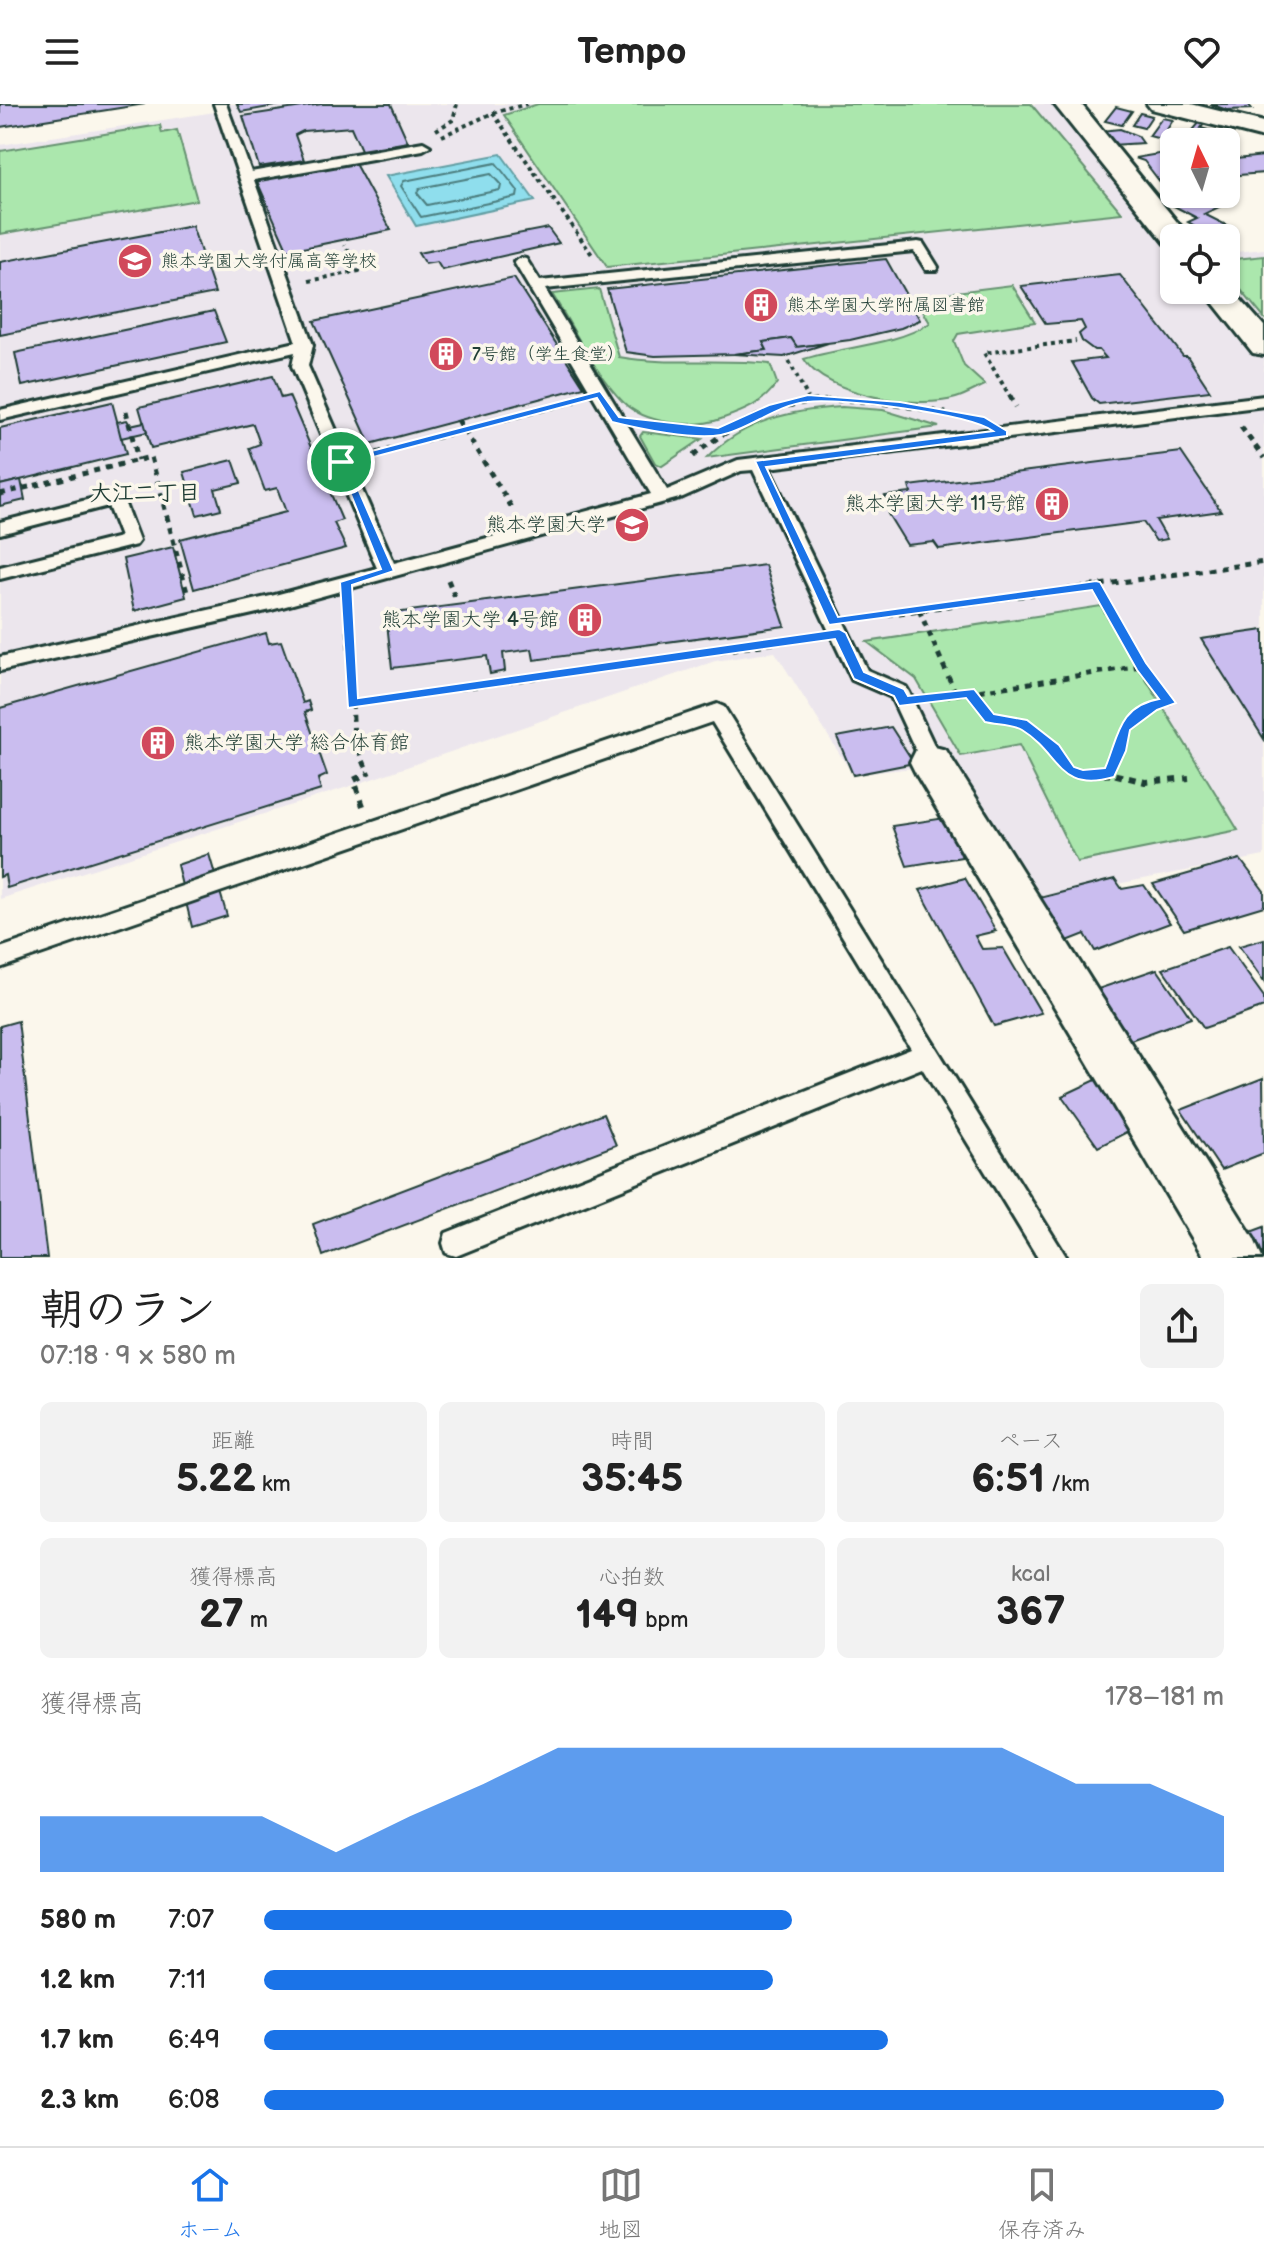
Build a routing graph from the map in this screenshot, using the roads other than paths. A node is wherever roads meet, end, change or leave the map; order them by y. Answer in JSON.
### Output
{"nodes":[{"id":1,"x":220,"y":104,"type":"edge"},
{"id":2,"x":1067,"y":104,"type":"edge"},
{"id":3,"x":1160,"y":104,"type":"edge"},
{"id":4,"x":1264,"y":130,"type":"edge"},
{"id":5,"x":423,"y":146,"type":"road end"},
{"id":6,"x":246,"y":177,"type":"junction"},
{"id":7,"x":1165,"y":224,"type":"edge"},
{"id":8,"x":931,"y":267,"type":"dead end"},
{"id":9,"x":1230,"y":304,"type":"edge"},
{"id":10,"x":305,"y":345,"type":"junction"},
{"id":11,"x":1264,"y":346,"type":"edge"},
{"id":12,"x":1264,"y":401,"type":"edge"},
{"id":13,"x":0,"y":415,"type":"edge"},
{"id":14,"x":759,"y":464,"type":"junction"},
{"id":15,"x":669,"y":495,"type":"junction"},
{"id":16,"x":0,"y":528,"type":"edge"},
{"id":17,"x":388,"y":571,"type":"junction"},
{"id":18,"x":0,"y":573,"type":"edge"},
{"id":19,"x":0,"y":664,"type":"edge"},
{"id":20,"x":931,"y":762,"type":"joint"},
{"id":21,"x":0,"y":958,"type":"edge"},
{"id":22,"x":928,"y":1054,"type":"junction"},
{"id":23,"x":456,"y":1243,"type":"dead end"},
{"id":24,"x":1053,"y":1258,"type":"edge"},
{"id":25,"x":1235,"y":1258,"type":"edge"}],
"edges":[{"from":1,"to":6,"type":"lane"},
{"from":2,"to":7,"type":"street"},
{"from":3,"to":4,"type":"street"},
{"from":5,"to":6,"type":"lane"},
{"from":6,"to":10,"type":"lane"},
{"from":8,"to":15,"type":"lane"},
{"from":9,"to":11,"type":"street"},
{"from":10,"to":13,"type":"lane"},
{"from":10,"to":17,"type":"lane"},
{"from":12,"to":14,"type":"lane"},
{"from":14,"to":15,"type":"lane"},
{"from":14,"to":20,"type":"lane"},
{"from":15,"to":17,"type":"lane"},
{"from":16,"to":18,"type":"lane"},
{"from":17,"to":19,"type":"lane"},
{"from":20,"to":25,"type":"street"},
{"from":21,"to":22,"type":"lane"},
{"from":22,"to":23,"type":"lane"},
{"from":22,"to":24,"type":"lane"}]}
